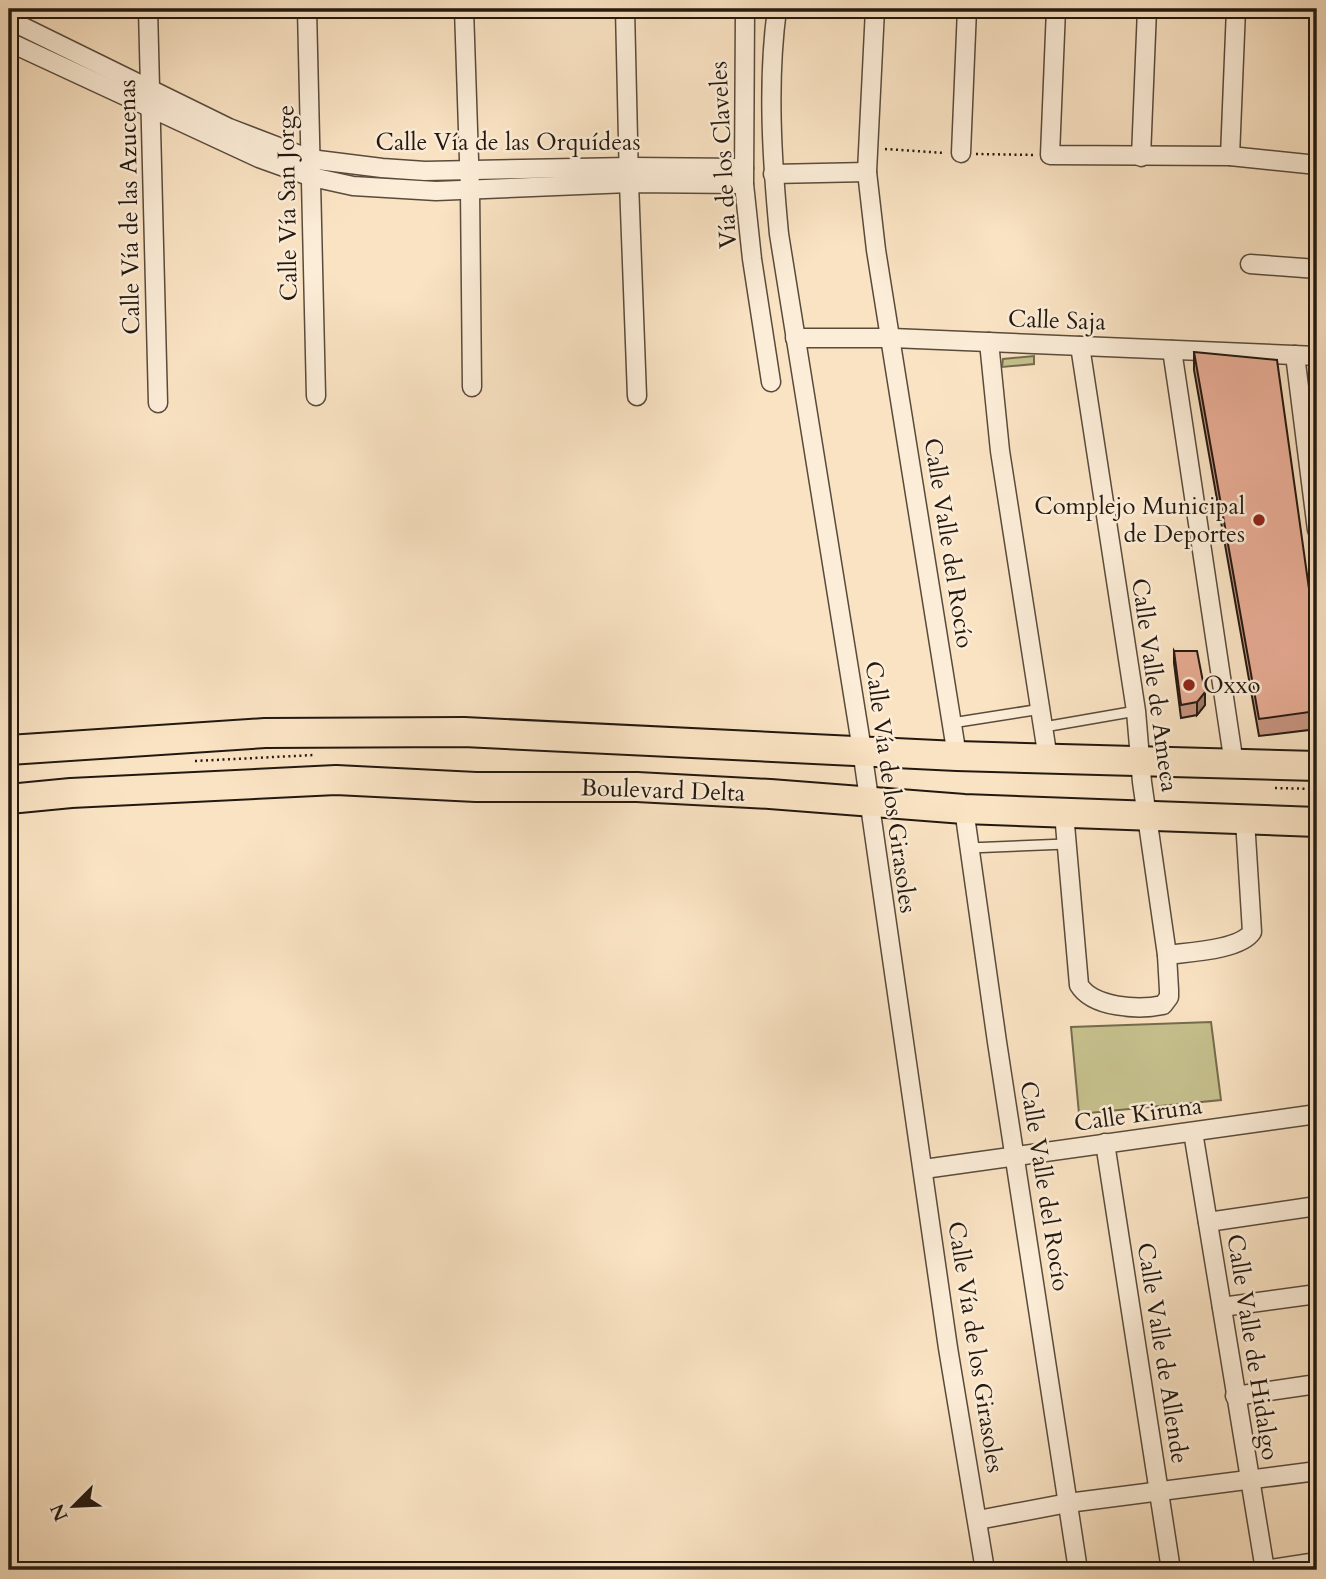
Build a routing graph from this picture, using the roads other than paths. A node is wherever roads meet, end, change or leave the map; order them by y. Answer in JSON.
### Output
{"nodes":[{"id":1,"x":148,"y":9,"type":"edge"},
{"id":2,"x":307,"y":9,"type":"edge"},
{"id":3,"x":464,"y":9,"type":"edge"},
{"id":4,"x":625,"y":9,"type":"edge"},
{"id":5,"x":745,"y":9,"type":"edge"},
{"id":6,"x":777,"y":9,"type":"edge"},
{"id":7,"x":875,"y":9,"type":"edge"},
{"id":8,"x":967,"y":9,"type":"edge"},
{"id":9,"x":1056,"y":9,"type":"edge"},
{"id":10,"x":1147,"y":9,"type":"edge"},
{"id":11,"x":1236,"y":9,"type":"edge"},
{"id":12,"x":9,"y":20,"type":"edge"},
{"id":13,"x":9,"y":42,"type":"edge"},
{"id":14,"x":151,"y":90,"type":"junction"},
{"id":15,"x":151,"y":109,"type":"junction"},
{"id":16,"x":961,"y":153,"type":"dead end"},
{"id":17,"x":1230,"y":156,"type":"junction"},
{"id":18,"x":1141,"y":157,"type":"junction"},
{"id":19,"x":1317,"y":165,"type":"edge"},
{"id":20,"x":311,"y":168,"type":"junction"},
{"id":21,"x":468,"y":171,"type":"junction"},
{"id":22,"x":867,"y":172,"type":"junction"},
{"id":23,"x":773,"y":174,"type":"junction"},
{"id":24,"x":629,"y":175,"type":"junction"},
{"id":25,"x":744,"y":176,"type":"junction"},
{"id":26,"x":470,"y":190,"type":"junction"},
{"id":27,"x":1250,"y":264,"type":"dead end"},
{"id":28,"x":1317,"y":269,"type":"edge"},
{"id":29,"x":795,"y":338,"type":"junction"},
{"id":30,"x":892,"y":338,"type":"junction"},
{"id":31,"x":989,"y":342,"type":"junction"},
{"id":32,"x":1080,"y":346,"type":"junction"},
{"id":33,"x":1172,"y":350,"type":"junction"},
{"id":34,"x":1295,"y":355,"type":"junction"},
{"id":35,"x":1317,"y":356,"type":"edge"},
{"id":36,"x":771,"y":382,"type":"dead end"},
{"id":37,"x":472,"y":387,"type":"dead end"},
{"id":38,"x":316,"y":396,"type":"dead end"},
{"id":39,"x":637,"y":396,"type":"dead end"},
{"id":40,"x":158,"y":403,"type":"dead end"},
{"id":41,"x":1317,"y":530,"type":"edge"},
{"id":42,"x":1136,"y":711,"type":"junction"},
{"id":43,"x":1042,"y":718,"type":"junction"},
{"id":44,"x":952,"y":723,"type":"junction"},
{"id":45,"x":161,"y":740,"type":"junction"},
{"id":46,"x":72,"y":746,"type":"junction"},
{"id":47,"x":9,"y":750,"type":"edge"},
{"id":48,"x":862,"y":750,"type":"junction"},
{"id":49,"x":957,"y":756,"type":"junction"},
{"id":50,"x":1048,"y":759,"type":"junction"},
{"id":51,"x":1141,"y":761,"type":"junction"},
{"id":52,"x":1234,"y":764,"type":"junction"},
{"id":53,"x":1317,"y":766,"type":"edge"},
{"id":54,"x":155,"y":789,"type":"junction"},
{"id":55,"x":71,"y":793,"type":"junction"},
{"id":56,"x":9,"y":799,"type":"edge"},
{"id":57,"x":870,"y":802,"type":"junction"},
{"id":58,"x":964,"y":809,"type":"junction"},
{"id":59,"x":1063,"y":813,"type":"junction"},
{"id":60,"x":1148,"y":815,"type":"junction"},
{"id":61,"x":1245,"y":820,"type":"junction"},
{"id":62,"x":1317,"y":822,"type":"edge"},
{"id":63,"x":1066,"y":844,"type":"junction"},
{"id":64,"x":969,"y":848,"type":"junction"},
{"id":65,"x":1167,"y":955,"type":"junction"},
{"id":66,"x":1317,"y":1114,"type":"edge"},
{"id":67,"x":1194,"y":1132,"type":"junction"},
{"id":68,"x":1105,"y":1143,"type":"junction"},
{"id":69,"x":1016,"y":1156,"type":"junction"},
{"id":70,"x":924,"y":1169,"type":"junction"},
{"id":71,"x":1317,"y":1206,"type":"edge"},
{"id":72,"x":1208,"y":1222,"type":"junction"},
{"id":73,"x":1317,"y":1294,"type":"edge"},
{"id":74,"x":1222,"y":1307,"type":"junction"},
{"id":75,"x":1317,"y":1384,"type":"edge"},
{"id":76,"x":1235,"y":1396,"type":"junction"},
{"id":77,"x":1317,"y":1471,"type":"edge"},
{"id":78,"x":1249,"y":1480,"type":"junction"},
{"id":79,"x":1160,"y":1491,"type":"junction"},
{"id":80,"x":1068,"y":1503,"type":"junction"},
{"id":81,"x":978,"y":1520,"type":"junction"},
{"id":82,"x":1317,"y":1562,"type":"edge"},
{"id":83,"x":985,"y":1570,"type":"edge"},
{"id":84,"x":1079,"y":1570,"type":"edge"},
{"id":85,"x":1171,"y":1570,"type":"edge"},
{"id":86,"x":1265,"y":1570,"type":"edge"}],
"edges":[{"from":1,"to":14,"type":"street","name":"Calle Vía de las Azucenas"},
{"from":2,"to":20,"type":"street","name":"Calle Vía San Jorge"},
{"from":3,"to":21,"type":"street"},
{"from":4,"to":24,"type":"street"},
{"from":5,"to":25,"type":"street","name":"Vía de los Claveles"},
{"from":6,"to":23,"type":"street","name":"Calle Vía de los Girasoles"},
{"from":7,"to":22,"type":"street","name":"Calle Valle del Rocío"},
{"from":8,"to":16,"type":"street"},
{"from":9,"to":18,"type":"street"},
{"from":10,"to":18,"type":"street"},
{"from":11,"to":17,"type":"street"},
{"from":12,"to":14,"type":"street","name":"Calle Vía de las Orquídeas"},
{"from":13,"to":15,"type":"street","name":"Calle Vía de las Orquídeas"},
{"from":14,"to":15,"type":"street","name":"Calle Vía de las Azucenas"},
{"from":14,"to":20,"type":"street","name":"Calle Vía de las Orquídeas"},
{"from":15,"to":20,"type":"street","name":"Calle Vía de las Orquídeas"},
{"from":15,"to":40,"type":"street","name":"Calle Vía de las Azucenas"},
{"from":17,"to":18,"type":"street"},
{"from":17,"to":19,"type":"street"},
{"from":20,"to":21,"type":"street","name":"Calle Vía de las Orquídeas"},
{"from":20,"to":26,"type":"street","name":"Calle Vía de las Orquídeas"},
{"from":20,"to":38,"type":"street","name":"Calle Vía San Jorge"},
{"from":21,"to":24,"type":"street","name":"Calle Vía de las Orquídeas"},
{"from":21,"to":26,"type":"street"},
{"from":22,"to":23,"type":"street"},
{"from":22,"to":30,"type":"street","name":"Calle Valle del Rocío"},
{"from":23,"to":29,"type":"street","name":"Calle Vía de los Girasoles"},
{"from":24,"to":25,"type":"street","name":"Calle Vía de las Orquídeas"},
{"from":24,"to":26,"type":"street","name":"Calle Vía de las Orquídeas"},
{"from":24,"to":39,"type":"street"},
{"from":25,"to":36,"type":"street","name":"Vía de los Claveles"},
{"from":26,"to":37,"type":"street"},
{"from":27,"to":28,"type":"street"},
{"from":29,"to":30,"type":"street","name":"Calle Saja"},
{"from":29,"to":48,"type":"street","name":"Calle Vía de los Girasoles"},
{"from":30,"to":31,"type":"street","name":"Calle Saja"},
{"from":30,"to":44,"type":"street","name":"Calle Valle del Rocío"},
{"from":31,"to":32,"type":"street","name":"Calle Saja"},
{"from":31,"to":43,"type":"street"},
{"from":32,"to":33,"type":"street","name":"Calle Saja"},
{"from":32,"to":42,"type":"street","name":"Calle Valle de Ameca"},
{"from":33,"to":34,"type":"street","name":"Calle Saja"},
{"from":33,"to":52,"type":"street"},
{"from":34,"to":35,"type":"street","name":"Calle Saja"},
{"from":34,"to":41,"type":"street"},
{"from":42,"to":43,"type":"lane"},
{"from":42,"to":51,"type":"street","name":"Calle Valle de Ameca"},
{"from":43,"to":44,"type":"lane"},
{"from":43,"to":50,"type":"street"},
{"from":44,"to":49,"type":"street","name":"Calle Valle del Rocío"},
{"from":45,"to":46,"type":"main road","name":"Boulevard Delta"},
{"from":45,"to":48,"type":"main road","name":"Boulevard Delta"},
{"from":45,"to":54,"type":"main road"},
{"from":46,"to":47,"type":"main road","name":"Boulevard Delta"},
{"from":46,"to":55,"type":"main road"},
{"from":48,"to":49,"type":"main road","name":"Boulevard Delta"},
{"from":48,"to":57,"type":"street","name":"Calle Vía de los Girasoles"},
{"from":49,"to":50,"type":"main road","name":"Boulevard Delta"},
{"from":50,"to":51,"type":"main road","name":"Boulevard Delta"},
{"from":51,"to":52,"type":"main road","name":"Boulevard Delta"},
{"from":51,"to":60,"type":"street","name":"Calle Valle de Ameca"},
{"from":52,"to":53,"type":"main road","name":"Boulevard Delta"},
{"from":54,"to":55,"type":"main road","name":"Boulevard Delta"},
{"from":54,"to":57,"type":"main road","name":"Boulevard Delta"},
{"from":55,"to":56,"type":"main road","name":"Boulevard Delta"},
{"from":57,"to":58,"type":"main road","name":"Boulevard Delta"},
{"from":57,"to":70,"type":"street","name":"Calle Vía de los Girasoles"},
{"from":58,"to":59,"type":"main road","name":"Boulevard Delta"},
{"from":58,"to":64,"type":"street","name":"Calle Valle del Rocío"},
{"from":59,"to":60,"type":"main road","name":"Boulevard Delta"},
{"from":59,"to":63,"type":"street"},
{"from":60,"to":61,"type":"main road","name":"Boulevard Delta"},
{"from":60,"to":65,"type":"street","name":"Calle Valle de Ameca"},
{"from":61,"to":62,"type":"main road","name":"Boulevard Delta"},
{"from":61,"to":65,"type":"street"},
{"from":63,"to":64,"type":"lane"},
{"from":63,"to":65,"type":"street","name":"Calle Valle de Ameca"},
{"from":64,"to":69,"type":"street","name":"Calle Valle del Rocío"},
{"from":66,"to":67,"type":"street","name":"Calle Kiruna"},
{"from":67,"to":68,"type":"street","name":"Calle Kiruna"},
{"from":67,"to":72,"type":"street","name":"Calle Valle de Hidalgo"},
{"from":68,"to":69,"type":"street","name":"Calle Kiruna"},
{"from":68,"to":79,"type":"street","name":"Calle Valle de Allende"},
{"from":69,"to":70,"type":"street","name":"Calle Kiruna"},
{"from":69,"to":80,"type":"street","name":"Calle Valle del Rocío"},
{"from":70,"to":81,"type":"street","name":"Calle Vía de los Girasoles"},
{"from":71,"to":72,"type":"street"},
{"from":72,"to":74,"type":"street","name":"Calle Valle de Hidalgo"},
{"from":73,"to":74,"type":"street"},
{"from":74,"to":76,"type":"street","name":"Calle Valle de Hidalgo"},
{"from":75,"to":76,"type":"street"},
{"from":76,"to":78,"type":"street","name":"Calle Valle de Hidalgo"},
{"from":77,"to":78,"type":"street"},
{"from":78,"to":79,"type":"street"},
{"from":78,"to":86,"type":"street","name":"Calle Valle de Hidalgo"},
{"from":79,"to":80,"type":"street"},
{"from":79,"to":85,"type":"street","name":"Calle Valle de Allende"},
{"from":80,"to":81,"type":"street"},
{"from":80,"to":84,"type":"street","name":"Calle Valle del Rocío"},
{"from":81,"to":83,"type":"street","name":"Calle Vía de los Girasoles"},
{"from":82,"to":86,"type":"street"}]}
